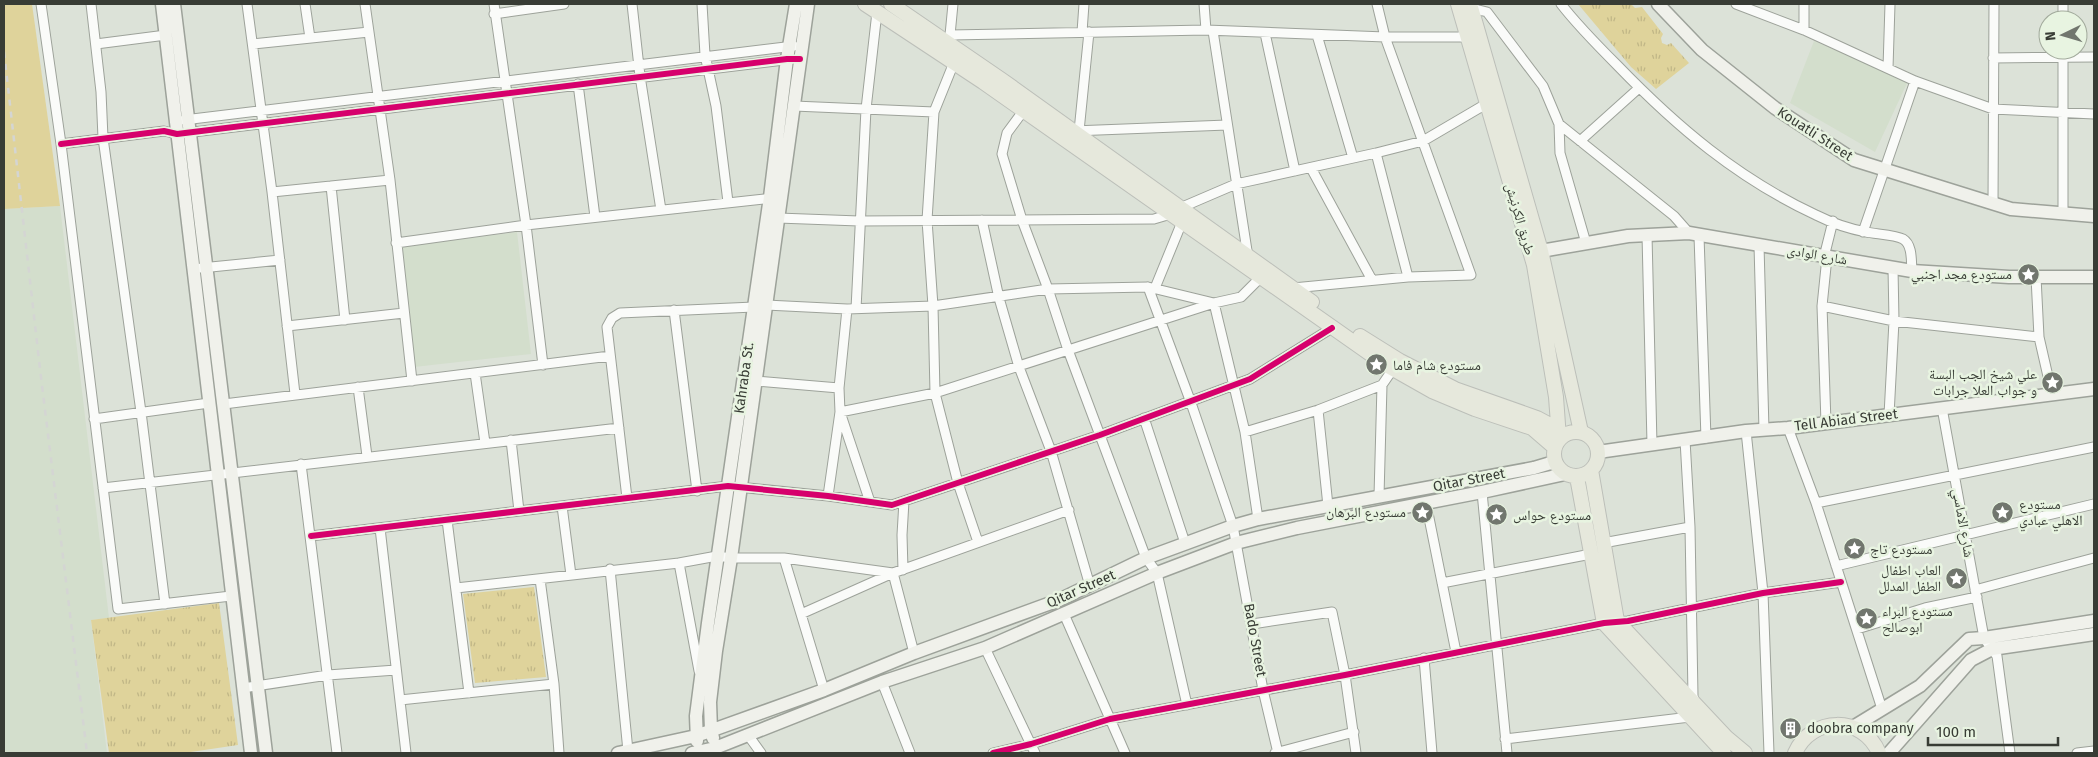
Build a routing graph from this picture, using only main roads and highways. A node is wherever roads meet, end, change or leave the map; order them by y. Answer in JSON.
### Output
{"nodes":[{"id":1,"x":162,"y":4,"type":"edge"},
{"id":2,"x":174,"y":4,"type":"edge"},
{"id":3,"x":796,"y":4,"type":"edge"},
{"id":4,"x":808,"y":4,"type":"edge"},
{"id":5,"x":890,"y":4,"type":"edge"},
{"id":6,"x":1658,"y":4,"type":"edge"},
{"id":7,"x":1466,"y":5,"type":"edge"},
{"id":8,"x":871,"y":8,"type":"edge"},
{"id":9,"x":1473,"y":36,"type":"junction"},
{"id":10,"x":942,"y":41,"type":"junction"},
{"id":11,"x":795,"y":46,"type":"junction"},
{"id":12,"x":958,"y":57,"type":"junction"},
{"id":13,"x":793,"y":59,"type":"junction"},
{"id":14,"x":776,"y":198,"type":"junction"},
{"id":15,"x":1178,"y":215,"type":"junction"},
{"id":16,"x":2094,"y":216,"type":"edge"},
{"id":17,"x":1541,"y":251,"type":"junction"},
{"id":18,"x":2094,"y":277,"type":"edge"},
{"id":19,"x":760,"y":306,"type":"junction"},
{"id":20,"x":2094,"y":389,"type":"edge"},
{"id":21,"x":1581,"y":432,"type":"junction"},
{"id":22,"x":1557,"y":442,"type":"junction"},
{"id":23,"x":1598,"y":452,"type":"junction"},
{"id":24,"x":1554,"y":462,"type":"junction"},
{"id":25,"x":1592,"y":470,"type":"junction"},
{"id":26,"x":1570,"y":475,"type":"junction"},
{"id":27,"x":734,"y":487,"type":"junction"},
{"id":28,"x":1358,"y":501,"type":"junction"},
{"id":29,"x":1361,"y":516,"type":"junction"},
{"id":30,"x":2094,"y":621,"type":"edge"},
{"id":31,"x":1611,"y":622,"type":"junction"},
{"id":32,"x":2094,"y":634,"type":"edge"},
{"id":33,"x":1853,"y":727,"type":"junction"},
{"id":34,"x":710,"y":730,"type":"junction"},
{"id":35,"x":696,"y":736,"type":"junction"},
{"id":36,"x":1723,"y":746,"type":"edge"},
{"id":37,"x":715,"y":748,"type":"junction"},
{"id":38,"x":623,"y":752,"type":"edge"},
{"id":39,"x":696,"y":752,"type":"edge"},
{"id":40,"x":250,"y":753,"type":"edge"},
{"id":41,"x":262,"y":753,"type":"edge"},
{"id":42,"x":1745,"y":753,"type":"edge"},
{"id":43,"x":1795,"y":753,"type":"edge"},
{"id":44,"x":1879,"y":753,"type":"edge"},
{"id":45,"x":1889,"y":753,"type":"edge"}],
"edges":[{"from":1,"to":40,"type":"main road"},
{"from":2,"to":41,"type":"main road"},
{"from":3,"to":11,"type":"main road","name":"Kahraba St."},
{"from":4,"to":11,"type":"main road","name":"Kahraba St."},
{"from":5,"to":10,"type":"main road"},
{"from":6,"to":16,"type":"main road","name":"Kouatli Street"},
{"from":7,"to":9,"type":"main road","name":"طريق الكرنيش"},
{"from":8,"to":10,"type":"main road"},
{"from":9,"to":17,"type":"main road","name":"طريق الكرنيش"},
{"from":9,"to":22,"type":"main road","name":"طريق الكرنيش"},
{"from":10,"to":12,"type":"main road"},
{"from":11,"to":13,"type":"main road","name":"Kahraba St."},
{"from":12,"to":15,"type":"main road"},
{"from":12,"to":15,"type":"main road"},
{"from":13,"to":14,"type":"main road","name":"Kahraba St."},
{"from":13,"to":14,"type":"main road","name":"Kahraba St."},
{"from":14,"to":19,"type":"main road","name":"Kahraba St."},
{"from":14,"to":19,"type":"main road","name":"Kahraba St."},
{"from":15,"to":22,"type":"main road"},
{"from":15,"to":22,"type":"main road"},
{"from":17,"to":18,"type":"main road","name":"شارع الوادى"},
{"from":17,"to":21,"type":"main road","name":"طريق الكرنيش"},
{"from":19,"to":27,"type":"main road","name":"Kahraba St."},
{"from":19,"to":27,"type":"main road","name":"Kahraba St."},
{"from":20,"to":23,"type":"main road","name":"Tell Abiad Street"},
{"from":21,"to":22,"type":"main road"},
{"from":21,"to":23,"type":"main road"},
{"from":22,"to":24,"type":"main road"},
{"from":23,"to":25,"type":"main road"},
{"from":24,"to":26,"type":"main road"},
{"from":24,"to":28,"type":"main road","name":"Qitar Street"},
{"from":25,"to":26,"type":"main road"},
{"from":25,"to":31,"type":"main road"},
{"from":26,"to":29,"type":"main road","name":"Qitar Street"},
{"from":26,"to":31,"type":"main road"},
{"from":27,"to":34,"type":"main road","name":"Kahraba St."},
{"from":27,"to":35,"type":"main road","name":"Kahraba St."},
{"from":28,"to":29,"type":"main road"},
{"from":28,"to":34,"type":"main road","name":"Qitar Street"},
{"from":29,"to":37,"type":"main road","name":"Qitar Street"},
{"from":30,"to":33,"type":"main road"},
{"from":31,"to":36,"type":"main road"},
{"from":32,"to":45,"type":"main road"},
{"from":33,"to":43,"type":"main road"},
{"from":33,"to":44,"type":"main road"},
{"from":34,"to":35,"type":"main road","name":"Qitar Street"},
{"from":34,"to":37,"type":"main road","name":"Kahraba St."},
{"from":35,"to":38,"type":"main road","name":"Qitar Street"},
{"from":35,"to":39,"type":"main road","name":"Kahraba St."},
{"from":36,"to":42,"type":"main road"},
{"from":37,"to":39,"type":"main road","name":"Qitar Street"}]}
